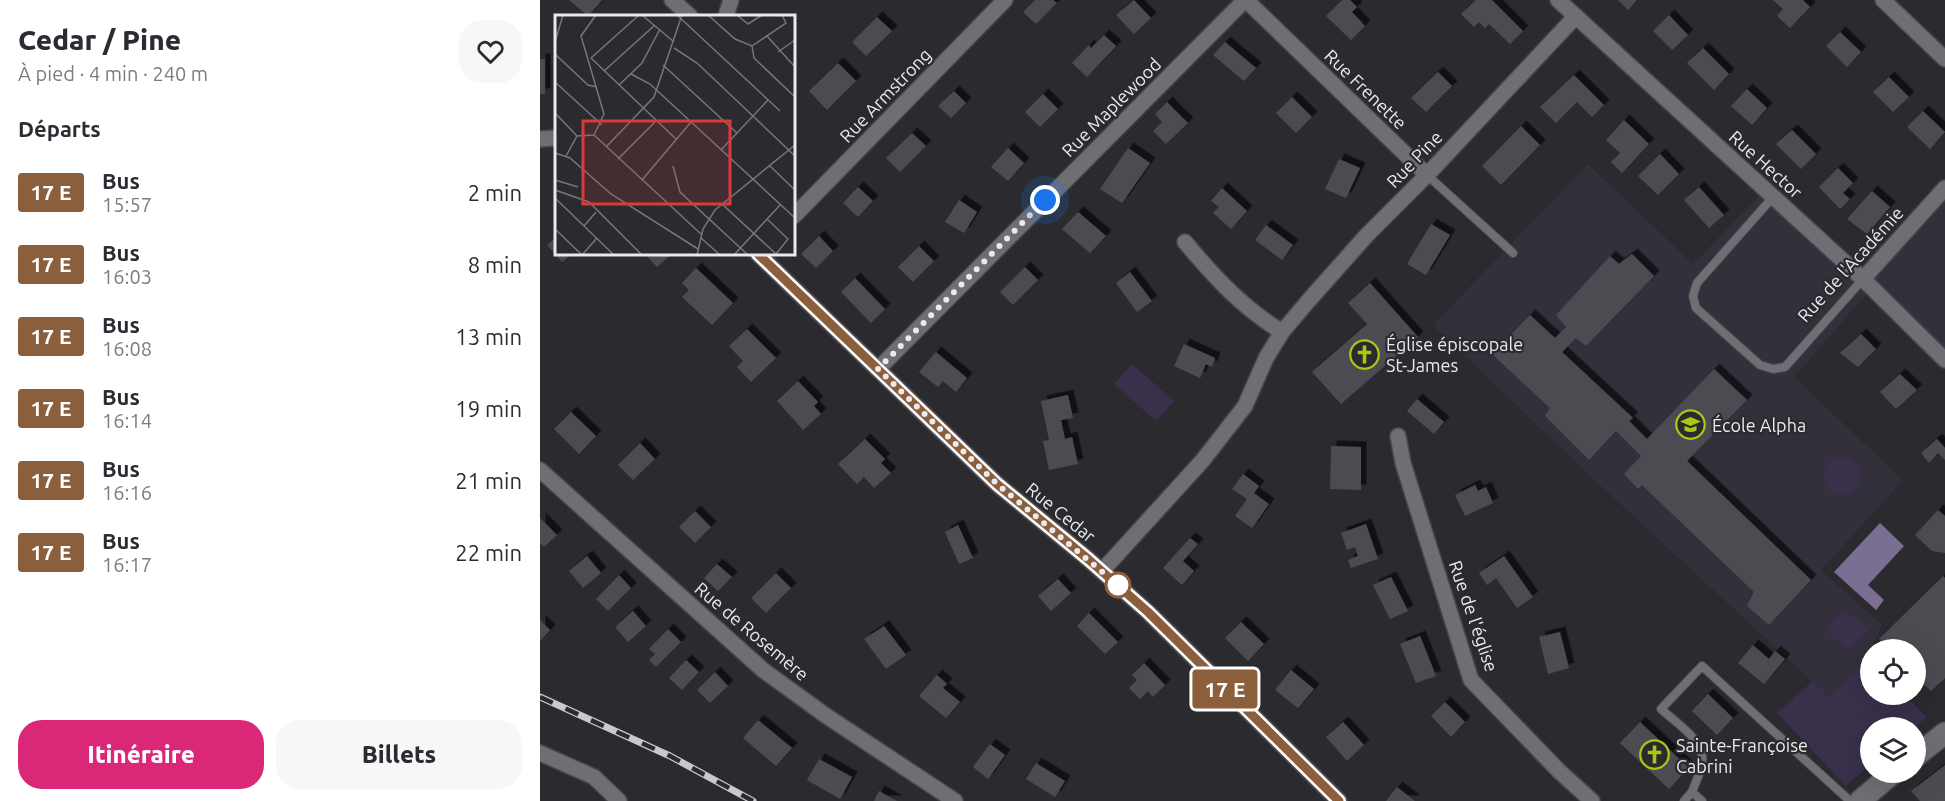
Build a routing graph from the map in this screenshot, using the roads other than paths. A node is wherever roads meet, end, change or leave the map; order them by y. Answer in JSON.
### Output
{"nodes":[{"id":1,"x":672,"y":0,"type":"edge"},
{"id":2,"x":731,"y":0,"type":"edge"},
{"id":3,"x":1005,"y":0,"type":"edge"},
{"id":4,"x":1245,"y":0,"type":"edge"},
{"id":5,"x":1558,"y":0,"type":"edge"},
{"id":6,"x":1883,"y":0,"type":"edge"},
{"id":7,"x":689,"y":15,"type":"edge"},
{"id":8,"x":726,"y":15,"type":"edge"},
{"id":9,"x":1576,"y":16,"type":"junction"},
{"id":10,"x":1945,"y":59,"type":"edge"},
{"id":11,"x":555,"y":138,"type":"edge"},
{"id":12,"x":540,"y":139,"type":"edge"},
{"id":13,"x":1427,"y":175,"type":"junction"},
{"id":14,"x":1945,"y":188,"type":"edge"},
{"id":15,"x":1773,"y":197,"type":"junction"},
{"id":16,"x":795,"y":215,"type":"edge"},
{"id":17,"x":1185,"y":242,"type":"dead end"},
{"id":18,"x":1513,"y":253,"type":"dead end"},
{"id":19,"x":759,"y":255,"type":"edge"},
{"id":20,"x":1863,"y":279,"type":"junction"},
{"id":21,"x":1282,"y":333,"type":"junction"},
{"id":22,"x":1945,"y":360,"type":"edge"},
{"id":23,"x":878,"y":369,"type":"junction"},
{"id":24,"x":1398,"y":436,"type":"dead end"},
{"id":25,"x":540,"y":470,"type":"edge"},
{"id":26,"x":1102,"y":571,"type":"junction"},
{"id":27,"x":1945,"y":733,"type":"edge"},
{"id":28,"x":1926,"y":748,"type":"edge"},
{"id":29,"x":540,"y":753,"type":"edge"},
{"id":30,"x":1881,"y":783,"type":"edge"},
{"id":31,"x":1692,"y":792,"type":"junction"},
{"id":32,"x":1863,"y":799,"type":"edge"},
{"id":33,"x":619,"y":801,"type":"edge"},
{"id":34,"x":955,"y":801,"type":"edge"},
{"id":35,"x":1340,"y":801,"type":"edge"},
{"id":36,"x":1592,"y":801,"type":"edge"},
{"id":37,"x":1684,"y":801,"type":"edge"},
{"id":38,"x":1701,"y":801,"type":"edge"}],
"edges":[{"from":1,"to":7,"type":"street"},
{"from":2,"to":8,"type":"street"},
{"from":3,"to":16,"type":"street","name":"Rue Armstrong"},
{"from":4,"to":13,"type":"street","name":"Rue Frenette"},
{"from":4,"to":23,"type":"street","name":"Rue Maplewood"},
{"from":5,"to":9,"type":"street","name":"Rue Hector"},
{"from":6,"to":10,"type":"street"},
{"from":9,"to":13,"type":"street","name":"Rue Pine"},
{"from":9,"to":15,"type":"street","name":"Rue Hector"},
{"from":11,"to":12,"type":"street"},
{"from":13,"to":18,"type":"lane","name":"Rue Frenette"},
{"from":13,"to":21,"type":"street","name":"Rue Pine"},
{"from":14,"to":20,"type":"street","name":"Rue de l'Académie"},
{"from":15,"to":20,"type":"street","name":"Rue Hector"},
{"from":15,"to":20,"type":"lane","name":"Rue de l'Académie"},
{"from":17,"to":21,"type":"street"},
{"from":19,"to":23,"type":"street","name":"Rue Cedar"},
{"from":20,"to":22,"type":"street","name":"Rue Hector"},
{"from":21,"to":26,"type":"street","name":"Rue Pine"},
{"from":23,"to":26,"type":"street","name":"Rue Cedar"},
{"from":24,"to":36,"type":"street","name":"Rue de l'église"},
{"from":25,"to":34,"type":"street","name":"Rue de Rosemère"},
{"from":26,"to":35,"type":"street","name":"Rue Cedar"},
{"from":27,"to":28,"type":"main road"},
{"from":29,"to":33,"type":"street"},
{"from":30,"to":32,"type":"main road"},
{"from":31,"to":32,"type":"lane"},
{"from":31,"to":37,"type":"lane"},
{"from":31,"to":38,"type":"lane"}]}
